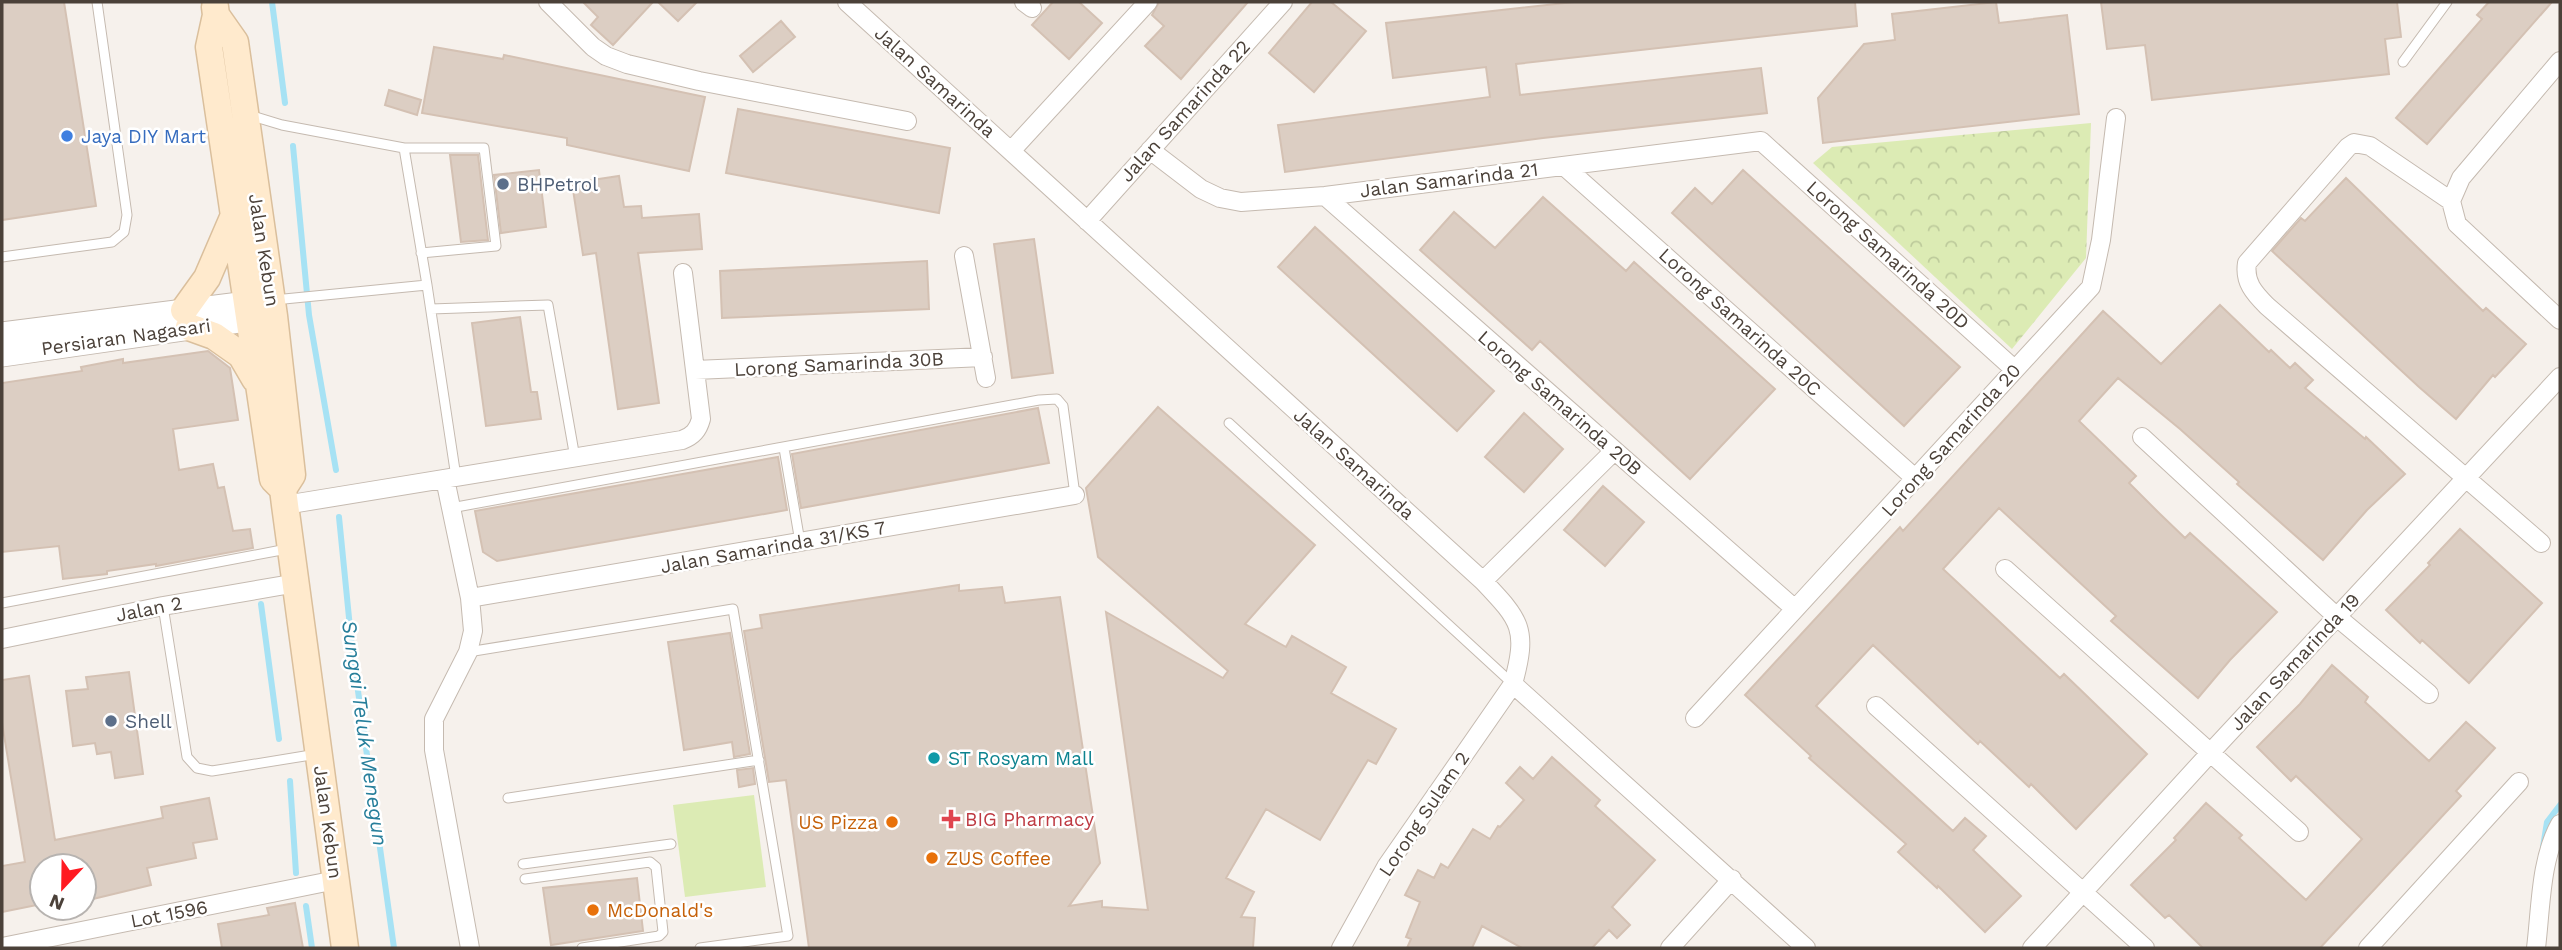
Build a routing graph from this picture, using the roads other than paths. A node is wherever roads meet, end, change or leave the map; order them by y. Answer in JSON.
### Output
{"nodes":[{"id":1,"x":97,"y":2,"type":"edge"},
{"id":2,"x":548,"y":2,"type":"edge"},
{"id":3,"x":847,"y":2,"type":"edge"},
{"id":4,"x":1148,"y":2,"type":"edge"},
{"id":5,"x":1283,"y":2,"type":"edge"},
{"id":6,"x":2446,"y":2,"type":"edge"},
{"id":7,"x":215,"y":8,"type":"edge"},
{"id":8,"x":2560,"y":61,"type":"edge"},
{"id":9,"x":2403,"y":62,"type":"dead end"},
{"id":10,"x":244,"y":113,"type":"junction"},
{"id":11,"x":2116,"y":118,"type":"dead end"},
{"id":12,"x":907,"y":121,"type":"dead end"},
{"id":13,"x":1020,"y":141,"type":"junction"},
{"id":14,"x":1761,"y":141,"type":"joint"},
{"id":15,"x":404,"y":148,"type":"junction"},
{"id":16,"x":1150,"y":150,"type":"junction"},
{"id":17,"x":1564,"y":166,"type":"junction"},
{"id":18,"x":1325,"y":196,"type":"junction"},
{"id":19,"x":2451,"y":201,"type":"junction"},
{"id":20,"x":236,"y":212,"type":"junction"},
{"id":21,"x":1087,"y":221,"type":"junction"},
{"id":22,"x":421,"y":253,"type":"junction"},
{"id":23,"x":964,"y":256,"type":"dead end"},
{"id":24,"x":2,"y":257,"type":"edge"},
{"id":25,"x":683,"y":273,"type":"dead end"},
{"id":26,"x":427,"y":285,"type":"junction"},
{"id":27,"x":271,"y":306,"type":"junction"},
{"id":28,"x":431,"y":309,"type":"junction"},
{"id":29,"x":186,"y":319,"type":"junction"},
{"id":30,"x":2560,"y":320,"type":"edge"},
{"id":31,"x":2,"y":334,"type":"edge"},
{"id":32,"x":2,"y":355,"type":"edge"},
{"id":33,"x":983,"y":357,"type":"junction"},
{"id":34,"x":2014,"y":369,"type":"junction"},
{"id":35,"x":695,"y":370,"type":"junction"},
{"id":36,"x":2560,"y":377,"type":"edge"},
{"id":37,"x":986,"y":378,"type":"dead end"},
{"id":38,"x":259,"y":387,"type":"junction"},
{"id":39,"x":1229,"y":423,"type":"dead end"},
{"id":40,"x":2143,"y":437,"type":"dead end"},
{"id":41,"x":784,"y":448,"type":"junction"},
{"id":42,"x":1614,"y":451,"type":"junction"},
{"id":43,"x":575,"y":458,"type":"junction"},
{"id":44,"x":450,"y":478,"type":"junction"},
{"id":45,"x":2465,"y":478,"type":"junction"},
{"id":46,"x":1916,"y":479,"type":"junction"},
{"id":47,"x":1075,"y":495,"type":"joint"},
{"id":48,"x":284,"y":497,"type":"junction"},
{"id":49,"x":451,"y":508,"type":"junction"},
{"id":50,"x":800,"y":542,"type":"junction"},
{"id":51,"x":2541,"y":543,"type":"dead end"},
{"id":52,"x":292,"y":548,"type":"junction"},
{"id":53,"x":2005,"y":569,"type":"dead end"},
{"id":54,"x":1483,"y":581,"type":"junction"},
{"id":55,"x":297,"y":583,"type":"junction"},
{"id":56,"x":470,"y":598,"type":"junction"},
{"id":57,"x":2,"y":603,"type":"edge"},
{"id":58,"x":163,"y":606,"type":"junction"},
{"id":59,"x":1795,"y":609,"type":"junction"},
{"id":60,"x":2337,"y":617,"type":"junction"},
{"id":61,"x":2,"y":639,"type":"edge"},
{"id":62,"x":468,"y":652,"type":"junction"},
{"id":63,"x":1513,"y":684,"type":"junction"},
{"id":64,"x":2428,"y":694,"type":"dead end"},
{"id":65,"x":1876,"y":706,"type":"dead end"},
{"id":66,"x":1695,"y":718,"type":"dead end"},
{"id":67,"x":2211,"y":752,"type":"junction"},
{"id":68,"x":319,"y":754,"type":"junction"},
{"id":69,"x":759,"y":760,"type":"junction"},
{"id":70,"x":2519,"y":782,"type":"dead end"},
{"id":71,"x":508,"y":798,"type":"dead end"},
{"id":72,"x":2560,"y":824,"type":"edge"},
{"id":73,"x":2299,"y":832,"type":"dead end"},
{"id":74,"x":671,"y":844,"type":"dead end"},
{"id":75,"x":523,"y":864,"type":"dead end"},
{"id":76,"x":525,"y":879,"type":"dead end"},
{"id":77,"x":1731,"y":879,"type":"junction"},
{"id":78,"x":336,"y":880,"type":"junction"},
{"id":79,"x":2082,"y":893,"type":"junction"},
{"id":80,"x":2,"y":947,"type":"edge"},
{"id":81,"x":345,"y":948,"type":"edge"},
{"id":82,"x":470,"y":948,"type":"edge"},
{"id":83,"x":582,"y":948,"type":"edge"},
{"id":84,"x":700,"y":948,"type":"edge"},
{"id":85,"x":1341,"y":948,"type":"edge"},
{"id":86,"x":1670,"y":948,"type":"edge"},
{"id":87,"x":1807,"y":948,"type":"edge"},
{"id":88,"x":2032,"y":948,"type":"edge"},
{"id":89,"x":2144,"y":948,"type":"edge"},
{"id":90,"x":2368,"y":948,"type":"edge"},
{"id":91,"x":2536,"y":948,"type":"edge"}],
"edges":[{"from":1,"to":24,"type":"lane"},
{"from":2,"to":12,"type":"street"},
{"from":3,"to":13,"type":"street","name":"Jalan Samarinda"},
{"from":4,"to":13,"type":"street"},
{"from":5,"to":16,"type":"street","name":"Jalan Samarinda 22"},
{"from":6,"to":9,"type":"lane"},
{"from":7,"to":10,"type":"main road","name":"Jalan Kebun"},
{"from":7,"to":20,"type":"main road","name":"Jalan Kebun"},
{"from":8,"to":19,"type":"street"},
{"from":10,"to":15,"type":"lane"},
{"from":10,"to":27,"type":"main road","name":"Jalan Kebun"},
{"from":11,"to":34,"type":"street","name":"Lorong Samarinda 20"},
{"from":13,"to":21,"type":"street","name":"Jalan Samarinda"},
{"from":14,"to":17,"type":"street","name":"Jalan Samarinda 21"},
{"from":14,"to":34,"type":"street","name":"Lorong Samarinda 20D"},
{"from":15,"to":22,"type":"lane"},
{"from":15,"to":22,"type":"lane"},
{"from":16,"to":18,"type":"street","name":"Jalan Samarinda 21"},
{"from":16,"to":21,"type":"street","name":"Jalan Samarinda 22"},
{"from":17,"to":18,"type":"street","name":"Jalan Samarinda 21"},
{"from":17,"to":46,"type":"street","name":"Lorong Samarinda 20C"},
{"from":18,"to":42,"type":"street","name":"Lorong Samarinda 20B"},
{"from":19,"to":30,"type":"street"},
{"from":19,"to":45,"type":"street"},
{"from":20,"to":27,"type":"main road","name":"Jalan Kebun"},
{"from":20,"to":29,"type":"main road"},
{"from":21,"to":54,"type":"street","name":"Jalan Samarinda"},
{"from":22,"to":26,"type":"lane"},
{"from":23,"to":33,"type":"street"},
{"from":25,"to":35,"type":"street"},
{"from":26,"to":27,"type":"lane"},
{"from":26,"to":28,"type":"lane"},
{"from":27,"to":29,"type":"street","name":"Persiaran Nagasari"},
{"from":27,"to":38,"type":"main road","name":"Jalan Kebun"},
{"from":27,"to":48,"type":"main road","name":"Jalan Kebun"},
{"from":28,"to":43,"type":"lane"},
{"from":28,"to":44,"type":"lane"},
{"from":29,"to":31,"type":"street","name":"Persiaran Nagasari"},
{"from":29,"to":32,"type":"street","name":"Persiaran Nagasari"},
{"from":29,"to":38,"type":"main road"},
{"from":33,"to":35,"type":"street","name":"Lorong Samarinda 30B"},
{"from":33,"to":37,"type":"street"},
{"from":34,"to":46,"type":"street","name":"Lorong Samarinda 20"},
{"from":35,"to":43,"type":"street"},
{"from":36,"to":45,"type":"street","name":"Jalan Samarinda 19"},
{"from":38,"to":48,"type":"main road","name":"Jalan Kebun"},
{"from":39,"to":63,"type":"lane"},
{"from":40,"to":60,"type":"street"},
{"from":41,"to":47,"type":"lane"},
{"from":41,"to":49,"type":"lane"},
{"from":41,"to":50,"type":"lane"},
{"from":42,"to":54,"type":"street"},
{"from":42,"to":59,"type":"street","name":"Lorong Samarinda 20B"},
{"from":43,"to":44,"type":"street"},
{"from":44,"to":48,"type":"street"},
{"from":44,"to":49,"type":"street"},
{"from":45,"to":51,"type":"street"},
{"from":45,"to":60,"type":"street","name":"Jalan Samarinda 19"},
{"from":46,"to":59,"type":"street","name":"Lorong Samarinda 20"},
{"from":47,"to":50,"type":"street","name":"Jalan Samarinda 31/KS 7"},
{"from":48,"to":52,"type":"main road","name":"Jalan Kebun"},
{"from":49,"to":56,"type":"street"},
{"from":50,"to":56,"type":"street","name":"Jalan Samarinda 31/KS 7"},
{"from":52,"to":55,"type":"main road","name":"Jalan Kebun"},
{"from":52,"to":57,"type":"lane"},
{"from":53,"to":67,"type":"street"},
{"from":54,"to":63,"type":"street","name":"Jalan Samarinda"},
{"from":55,"to":58,"type":"street","name":"Jalan 2"},
{"from":55,"to":68,"type":"main road","name":"Jalan Kebun"},
{"from":56,"to":62,"type":"street"},
{"from":58,"to":61,"type":"street","name":"Jalan 2"},
{"from":58,"to":68,"type":"lane"},
{"from":59,"to":66,"type":"street","name":"Lorong Samarinda 20"},
{"from":60,"to":64,"type":"street"},
{"from":60,"to":67,"type":"street","name":"Jalan Samarinda 19"},
{"from":62,"to":69,"type":"lane"},
{"from":62,"to":82,"type":"street"},
{"from":63,"to":77,"type":"street"},
{"from":63,"to":85,"type":"street","name":"Lorong Sulam 2"},
{"from":65,"to":79,"type":"street"},
{"from":67,"to":73,"type":"street"},
{"from":67,"to":79,"type":"street","name":"Jalan Samarinda 19"},
{"from":68,"to":78,"type":"main road","name":"Jalan Kebun"},
{"from":69,"to":71,"type":"lane"},
{"from":69,"to":84,"type":"lane"},
{"from":70,"to":90,"type":"street"},
{"from":72,"to":91,"type":"street"},
{"from":74,"to":75,"type":"lane"},
{"from":76,"to":83,"type":"lane"},
{"from":77,"to":86,"type":"street"},
{"from":77,"to":87,"type":"street"},
{"from":78,"to":80,"type":"street","name":"Lot 1596"},
{"from":78,"to":81,"type":"main road","name":"Jalan Kebun"},
{"from":79,"to":88,"type":"street","name":"Jalan Samarinda 19"},
{"from":79,"to":89,"type":"street"}]}
